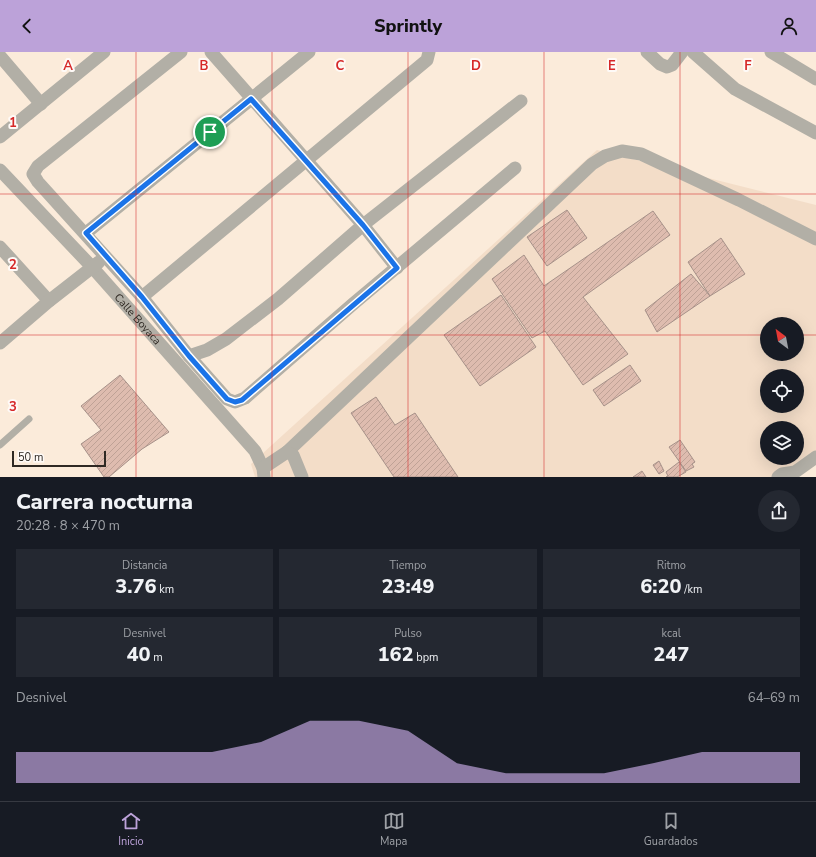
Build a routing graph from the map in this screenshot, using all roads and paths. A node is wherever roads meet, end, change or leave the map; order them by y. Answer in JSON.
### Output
{"nodes":[{"id":1,"x":6,"y":52,"type":"edge"},
{"id":2,"x":104,"y":52,"type":"edge"},
{"id":3,"x":181,"y":52,"type":"edge"},
{"id":4,"x":211,"y":52,"type":"edge"},
{"id":5,"x":309,"y":52,"type":"edge"},
{"id":6,"x":429,"y":52,"type":"edge"},
{"id":7,"x":647,"y":52,"type":"edge"},
{"id":8,"x":682,"y":52,"type":"edge"},
{"id":9,"x":693,"y":52,"type":"edge"},
{"id":10,"x":771,"y":52,"type":"edge"},
{"id":11,"x":0,"y":57,"type":"edge"},
{"id":12,"x":816,"y":79,"type":"edge"},
{"id":13,"x":251,"y":99,"type":"junction"},
{"id":14,"x":522,"y":101,"type":"dead end"},
{"id":15,"x":41,"y":104,"type":"junction"},
{"id":16,"x":816,"y":133,"type":"edge"},
{"id":17,"x":0,"y":137,"type":"edge"},
{"id":18,"x":307,"y":160,"type":"junction"},
{"id":19,"x":515,"y":168,"type":"dead end"},
{"id":20,"x":0,"y":170,"type":"edge"},
{"id":21,"x":363,"y":225,"type":"junction"},
{"id":22,"x":86,"y":233,"type":"junction"},
{"id":23,"x":816,"y":239,"type":"edge"},
{"id":24,"x":0,"y":247,"type":"edge"},
{"id":25,"x":105,"y":257,"type":"junction"},
{"id":26,"x":92,"y":267,"type":"junction"},
{"id":27,"x":397,"y":268,"type":"junction"},
{"id":28,"x":142,"y":297,"type":"junction"},
{"id":29,"x":49,"y":301,"type":"junction"},
{"id":30,"x":0,"y":343,"type":"edge"},
{"id":31,"x":189,"y":356,"type":"junction"},
{"id":32,"x":29,"y":419,"type":"dead end"},
{"id":33,"x":0,"y":445,"type":"edge"},
{"id":34,"x":287,"y":452,"type":"junction"},
{"id":35,"x":816,"y":457,"type":"edge"},
{"id":36,"x":264,"y":473,"type":"edge"},
{"id":37,"x":795,"y":474,"type":"edge"},
{"id":38,"x":302,"y":477,"type":"edge"},
{"id":39,"x":778,"y":477,"type":"edge"}],
"edges":[{"from":1,"to":11,"type":"street"},
{"from":2,"to":15,"type":"street"},
{"from":3,"to":22,"type":"street"},
{"from":4,"to":13,"type":"street"},
{"from":5,"to":13,"type":"street"},
{"from":6,"to":18,"type":"street"},
{"from":7,"to":8,"type":"street"},
{"from":9,"to":16,"type":"street"},
{"from":10,"to":12,"type":"street"},
{"from":11,"to":15,"type":"street"},
{"from":13,"to":18,"type":"street"},
{"from":13,"to":22,"type":"street"},
{"from":14,"to":21,"type":"street"},
{"from":15,"to":17,"type":"street"},
{"from":18,"to":21,"type":"street"},
{"from":18,"to":28,"type":"street"},
{"from":19,"to":27,"type":"street"},
{"from":20,"to":26,"type":"street","name":"Calle Boyaca"},
{"from":21,"to":27,"type":"street"},
{"from":21,"to":31,"type":"street"},
{"from":22,"to":25,"type":"street"},
{"from":23,"to":34,"type":"street"},
{"from":24,"to":29,"type":"street"},
{"from":25,"to":26,"type":"street"},
{"from":25,"to":28,"type":"street"},
{"from":26,"to":29,"type":"street"},
{"from":26,"to":36,"type":"street","name":"Calle Boyaca"},
{"from":27,"to":31,"type":"street"},
{"from":28,"to":31,"type":"street"},
{"from":29,"to":30,"type":"street"},
{"from":32,"to":33,"type":"lane"},
{"from":34,"to":36,"type":"street"},
{"from":34,"to":38,"type":"street"},
{"from":35,"to":37,"type":"street"},
{"from":37,"to":39,"type":"street"}]}
